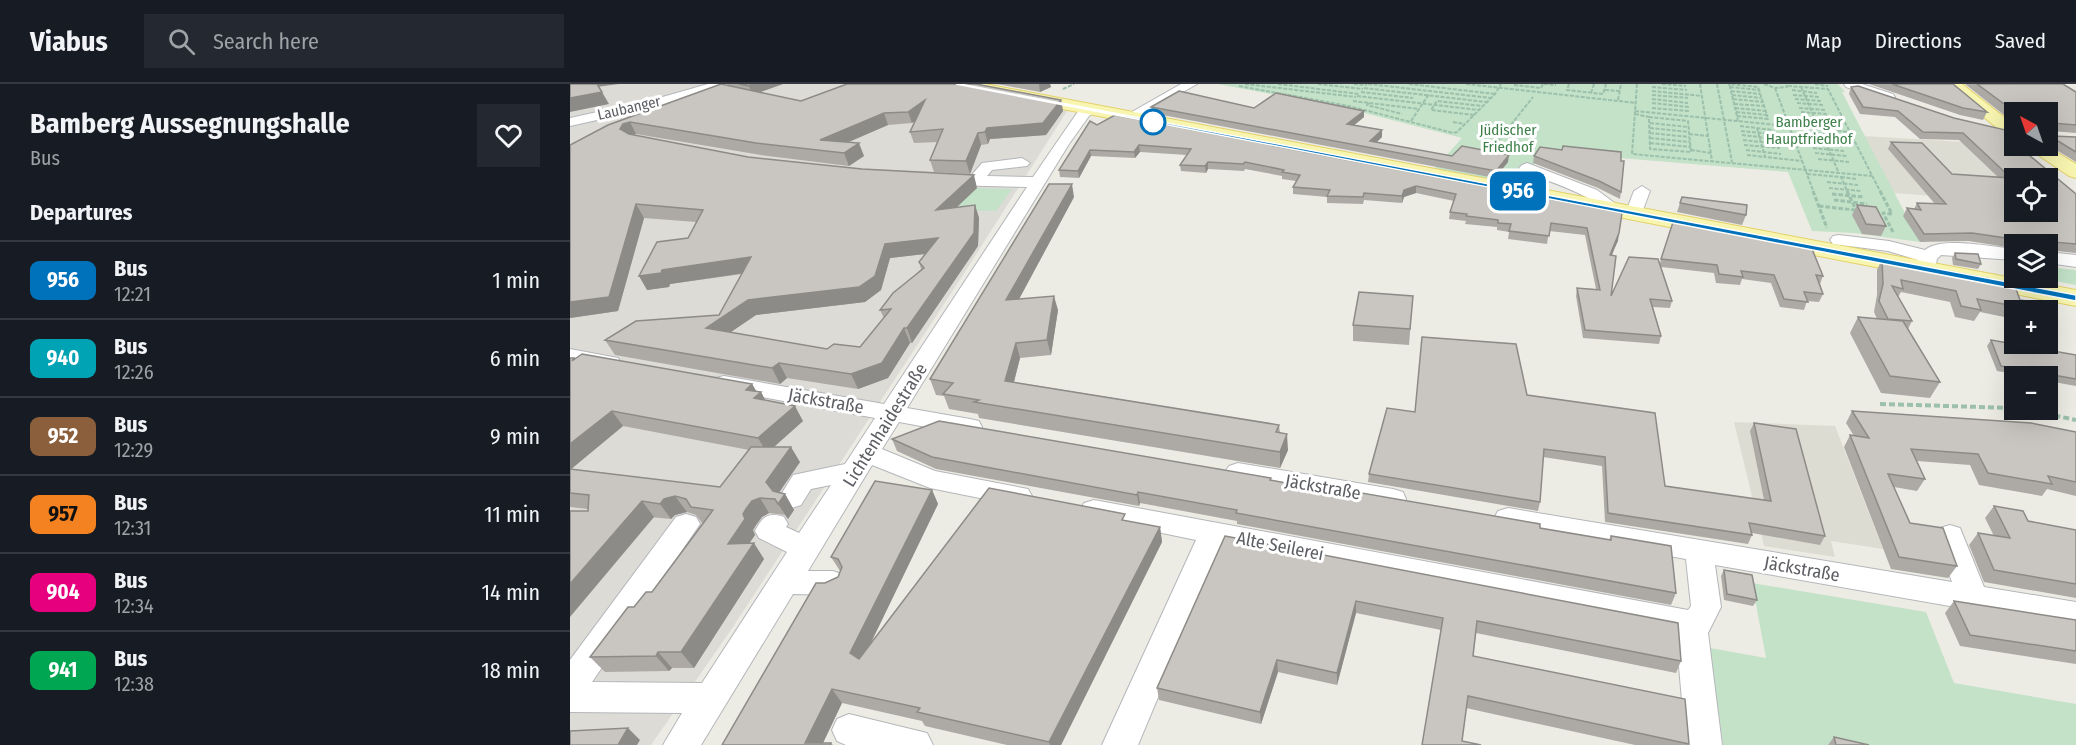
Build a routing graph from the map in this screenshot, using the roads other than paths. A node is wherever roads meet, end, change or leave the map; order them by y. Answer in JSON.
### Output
{"nodes":[{"id":1,"x":722,"y":84,"type":"edge"},
{"id":2,"x":960,"y":84,"type":"edge"},
{"id":3,"x":1191,"y":84,"type":"edge"},
{"id":4,"x":1850,"y":84,"type":"edge"},
{"id":5,"x":1952,"y":84,"type":"edge"},
{"id":6,"x":1901,"y":102,"type":"edge"},
{"id":7,"x":1092,"y":109,"type":"junction"},
{"id":8,"x":1130,"y":117,"type":"junction"},
{"id":9,"x":570,"y":122,"type":"edge"},
{"id":10,"x":602,"y":122,"type":"dead end"},
{"id":11,"x":2004,"y":124,"type":"edge"},
{"id":12,"x":1980,"y":126,"type":"edge"},
{"id":13,"x":570,"y":130,"type":"edge"},
{"id":14,"x":2004,"y":130,"type":"edge"},
{"id":15,"x":2050,"y":156,"type":"edge"},
{"id":16,"x":1022,"y":163,"type":"dead end"},
{"id":17,"x":1527,"y":168,"type":"road end"},
{"id":18,"x":2076,"y":172,"type":"edge"},
{"id":19,"x":1544,"y":174,"type":"junction"},
{"id":20,"x":932,"y":179,"type":"edge"},
{"id":21,"x":975,"y":181,"type":"junction"},
{"id":22,"x":1038,"y":182,"type":"junction"},
{"id":23,"x":1642,"y":191,"type":"dead end"},
{"id":24,"x":1529,"y":194,"type":"junction"},
{"id":25,"x":1625,"y":212,"type":"junction"},
{"id":26,"x":1834,"y":236,"type":"road end"},
{"id":27,"x":2004,"y":254,"type":"edge"},
{"id":28,"x":2058,"y":259,"type":"edge"},
{"id":29,"x":2076,"y":261,"type":"edge"},
{"id":30,"x":1928,"y":263,"type":"junction"},
{"id":31,"x":2076,"y":298,"type":"edge"},
{"id":32,"x":570,"y":356,"type":"edge"},
{"id":33,"x":627,"y":366,"type":"edge"},
{"id":34,"x":700,"y":379,"type":"edge"},
{"id":35,"x":892,"y":413,"type":"junction"},
{"id":36,"x":990,"y":430,"type":"edge"},
{"id":37,"x":862,"y":461,"type":"junction"},
{"id":38,"x":1218,"y":469,"type":"edge"},
{"id":39,"x":792,"y":498,"type":"dead end"},
{"id":40,"x":1423,"y":504,"type":"edge"},
{"id":41,"x":1482,"y":514,"type":"edge"},
{"id":42,"x":686,"y":524,"type":"dead end"},
{"id":43,"x":774,"y":524,"type":"dead end"},
{"id":44,"x":1213,"y":533,"type":"junction"},
{"id":45,"x":1950,"y":536,"type":"dead end"},
{"id":46,"x":806,"y":549,"type":"junction"},
{"id":47,"x":1699,"y":551,"type":"junction"},
{"id":48,"x":785,"y":582,"type":"junction"},
{"id":49,"x":833,"y":583,"type":"edge"},
{"id":50,"x":1973,"y":597,"type":"junction"},
{"id":51,"x":2076,"y":615,"type":"edge"},
{"id":52,"x":1696,"y":624,"type":"junction"},
{"id":53,"x":570,"y":687,"type":"edge"},
{"id":54,"x":570,"y":697,"type":"edge"},
{"id":55,"x":711,"y":698,"type":"junction"},
{"id":56,"x":859,"y":736,"type":"edge"},
{"id":57,"x":681,"y":745,"type":"edge"},
{"id":58,"x":915,"y":745,"type":"edge"},
{"id":59,"x":1120,"y":745,"type":"edge"},
{"id":60,"x":1704,"y":745,"type":"edge"}],
"edges":[{"from":1,"to":9,"type":"street","name":"Laubanger"},
{"from":2,"to":7,"type":"main road"},
{"from":3,"to":8,"type":"street"},
{"from":4,"to":6,"type":"street"},
{"from":5,"to":11,"type":"main road"},
{"from":7,"to":8,"type":"main road"},
{"from":7,"to":22,"type":"street","name":"Lichtenhaidestraße"},
{"from":8,"to":24,"type":"main road"},
{"from":10,"to":13,"type":"street"},
{"from":12,"to":14,"type":"street"},
{"from":15,"to":18,"type":"main road"},
{"from":16,"to":21,"type":"street"},
{"from":17,"to":19,"type":"street"},
{"from":19,"to":24,"type":"street"},
{"from":19,"to":25,"type":"street"},
{"from":20,"to":21,"type":"street"},
{"from":21,"to":22,"type":"street"},
{"from":22,"to":35,"type":"street","name":"Lichtenhaidestraße"},
{"from":23,"to":25,"type":"street"},
{"from":24,"to":25,"type":"main road"},
{"from":25,"to":30,"type":"main road"},
{"from":26,"to":30,"type":"street"},
{"from":27,"to":30,"type":"street"},
{"from":28,"to":29,"type":"street"},
{"from":30,"to":31,"type":"main road"},
{"from":32,"to":33,"type":"street"},
{"from":34,"to":35,"type":"street","name":"Jäckstraße"},
{"from":35,"to":36,"type":"street","name":"Jäckstraße"},
{"from":35,"to":37,"type":"street","name":"Lichtenhaidestraße"},
{"from":37,"to":39,"type":"street"},
{"from":37,"to":44,"type":"street","name":"Alte Seilerei"},
{"from":37,"to":46,"type":"street","name":"Lichtenhaidestraße"},
{"from":38,"to":40,"type":"street","name":"Jäckstraße"},
{"from":41,"to":47,"type":"street","name":"Jäckstraße"},
{"from":42,"to":53,"type":"street"},
{"from":43,"to":46,"type":"street"},
{"from":44,"to":52,"type":"street","name":"Alte Seilerei"},
{"from":44,"to":59,"type":"street"},
{"from":45,"to":50,"type":"street"},
{"from":46,"to":48,"type":"street","name":"Lichtenhaidestraße"},
{"from":47,"to":50,"type":"street","name":"Jäckstraße"},
{"from":47,"to":52,"type":"street"},
{"from":48,"to":49,"type":"street"},
{"from":48,"to":55,"type":"street","name":"Lichtenhaidestraße"},
{"from":50,"to":51,"type":"street","name":"Jäckstraße"},
{"from":52,"to":60,"type":"street"},
{"from":54,"to":55,"type":"street"},
{"from":55,"to":57,"type":"street","name":"Lichtenhaidestraße"},
{"from":56,"to":58,"type":"street"}]}
